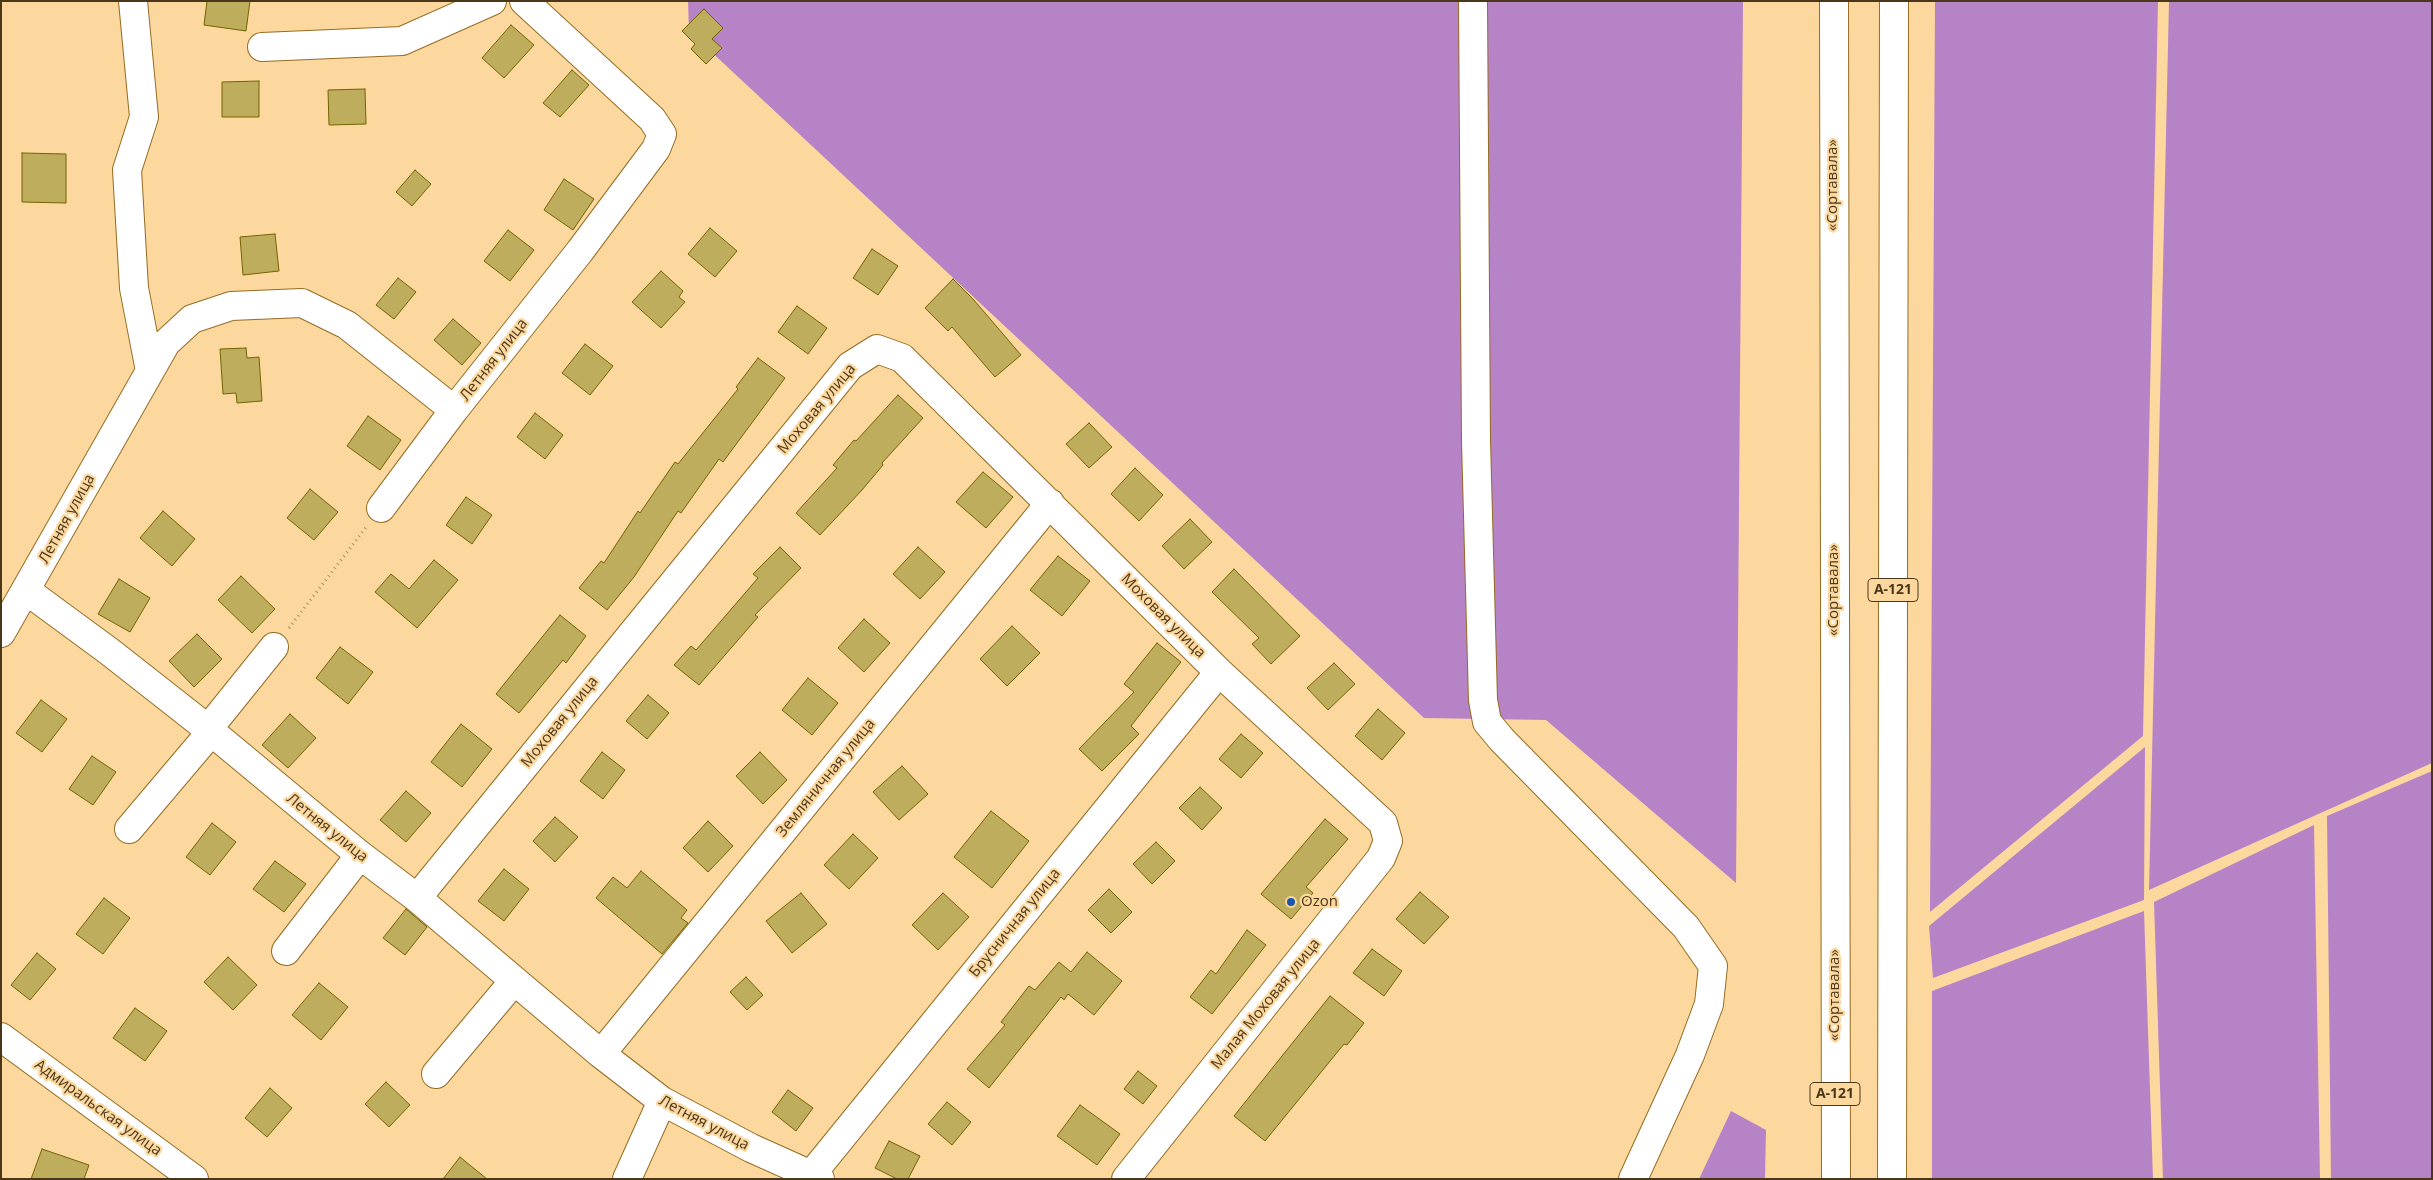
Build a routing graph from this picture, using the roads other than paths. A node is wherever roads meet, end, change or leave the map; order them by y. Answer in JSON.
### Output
{"nodes":[{"id":1,"x":134,"y":1,"type":"edge"},
{"id":2,"x":492,"y":1,"type":"edge"},
{"id":3,"x":524,"y":1,"type":"edge"},
{"id":4,"x":1473,"y":1,"type":"edge"},
{"id":5,"x":1834,"y":1,"type":"edge"},
{"id":6,"x":1894,"y":1,"type":"edge"},
{"id":7,"x":262,"y":47,"type":"dead end"},
{"id":8,"x":150,"y":370,"type":"junction"},
{"id":9,"x":454,"y":410,"type":"junction"},
{"id":10,"x":1050,"y":503,"type":"junction"},
{"id":11,"x":381,"y":508,"type":"road end"},
{"id":12,"x":27,"y":591,"type":"junction"},
{"id":13,"x":1,"y":633,"type":"edge"},
{"id":14,"x":274,"y":647,"type":"road end"},
{"id":15,"x":1219,"y":672,"type":"junction"},
{"id":16,"x":209,"y":731,"type":"junction"},
{"id":17,"x":1383,"y":823,"type":"joint"},
{"id":18,"x":129,"y":829,"type":"dead end"},
{"id":19,"x":360,"y":855,"type":"junction"},
{"id":20,"x":417,"y":898,"type":"junction"},
{"id":21,"x":286,"y":951,"type":"dead end"},
{"id":22,"x":514,"y":981,"type":"junction"},
{"id":23,"x":1,"y":1037,"type":"edge"},
{"id":24,"x":601,"y":1054,"type":"junction"},
{"id":25,"x":436,"y":1074,"type":"dead end"},
{"id":26,"x":662,"y":1102,"type":"junction"},
{"id":27,"x":816,"y":1177,"type":"edge"},
{"id":28,"x":194,"y":1179,"type":"edge"},
{"id":29,"x":627,"y":1179,"type":"edge"},
{"id":30,"x":1126,"y":1179,"type":"edge"},
{"id":31,"x":1633,"y":1179,"type":"edge"},
{"id":32,"x":1836,"y":1179,"type":"edge"},
{"id":33,"x":1892,"y":1179,"type":"edge"}],
"edges":[{"from":1,"to":8,"type":"main road"},
{"from":2,"to":7,"type":"main road"},
{"from":3,"to":9,"type":"main road","name":"Летняя улица"},
{"from":4,"to":31,"type":"main road"},
{"from":5,"to":32,"type":"main road","name":"«Сортавала»","number":"А-121"},
{"from":6,"to":33,"type":"main road","number":"А-121"},
{"from":8,"to":9,"type":"main road","name":"Летняя улица"},
{"from":8,"to":12,"type":"main road","name":"Летняя улица"},
{"from":9,"to":11,"type":"main road"},
{"from":10,"to":15,"type":"main road","name":"Моховая улица"},
{"from":10,"to":20,"type":"main road","name":"Моховая улица"},
{"from":10,"to":24,"type":"main road","name":"Земляничная улица"},
{"from":12,"to":13,"type":"main road"},
{"from":12,"to":16,"type":"main road","name":"Летняя улица"},
{"from":14,"to":16,"type":"main road"},
{"from":15,"to":17,"type":"main road","name":"Моховая улица"},
{"from":15,"to":27,"type":"main road","name":"Брусничная улица"},
{"from":16,"to":18,"type":"main road"},
{"from":16,"to":19,"type":"main road","name":"Летняя улица"},
{"from":17,"to":30,"type":"main road","name":"Малая Моховая улица"},
{"from":19,"to":20,"type":"main road","name":"Летняя улица"},
{"from":19,"to":21,"type":"main road"},
{"from":20,"to":22,"type":"main road","name":"Летняя улица"},
{"from":22,"to":24,"type":"main road","name":"Летняя улица"},
{"from":22,"to":25,"type":"main road"},
{"from":23,"to":28,"type":"main road","name":"Адмиральская улица"},
{"from":24,"to":26,"type":"main road","name":"Летняя улица"},
{"from":26,"to":27,"type":"main road","name":"Летняя улица"},
{"from":26,"to":29,"type":"main road"}]}
